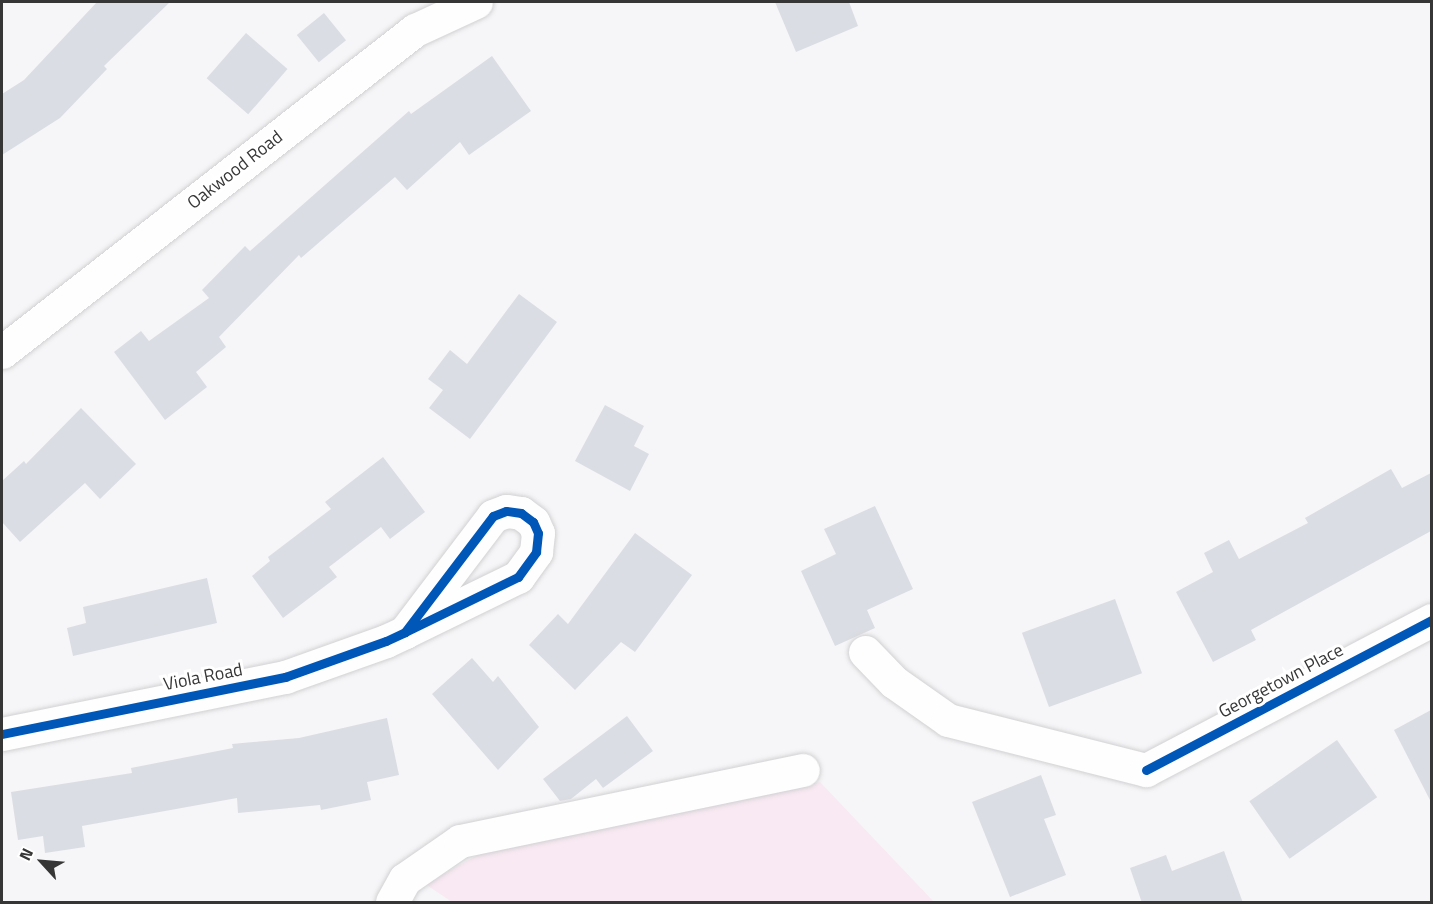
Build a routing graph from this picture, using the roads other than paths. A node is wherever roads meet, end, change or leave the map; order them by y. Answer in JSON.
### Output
{"nodes":[{"id":1,"x":476,"y":2,"type":"edge"},
{"id":2,"x":2,"y":352,"type":"edge"},
{"id":3,"x":1431,"y":620,"type":"edge"},
{"id":4,"x":405,"y":632,"type":"dead end"},
{"id":5,"x":865,"y":652,"type":"dead end"},
{"id":6,"x":2,"y":734,"type":"edge"},
{"id":7,"x":803,"y":770,"type":"dead end"},
{"id":8,"x":392,"y":903,"type":"edge"}],
"edges":[{"from":1,"to":2,"type":"street","name":"Oakwood Road"},
{"from":3,"to":5,"type":"street","name":"Georgetown Place"},
{"from":4,"to":6,"type":"street","name":"Viola Road"},
{"from":7,"to":8,"type":"street"}]}
